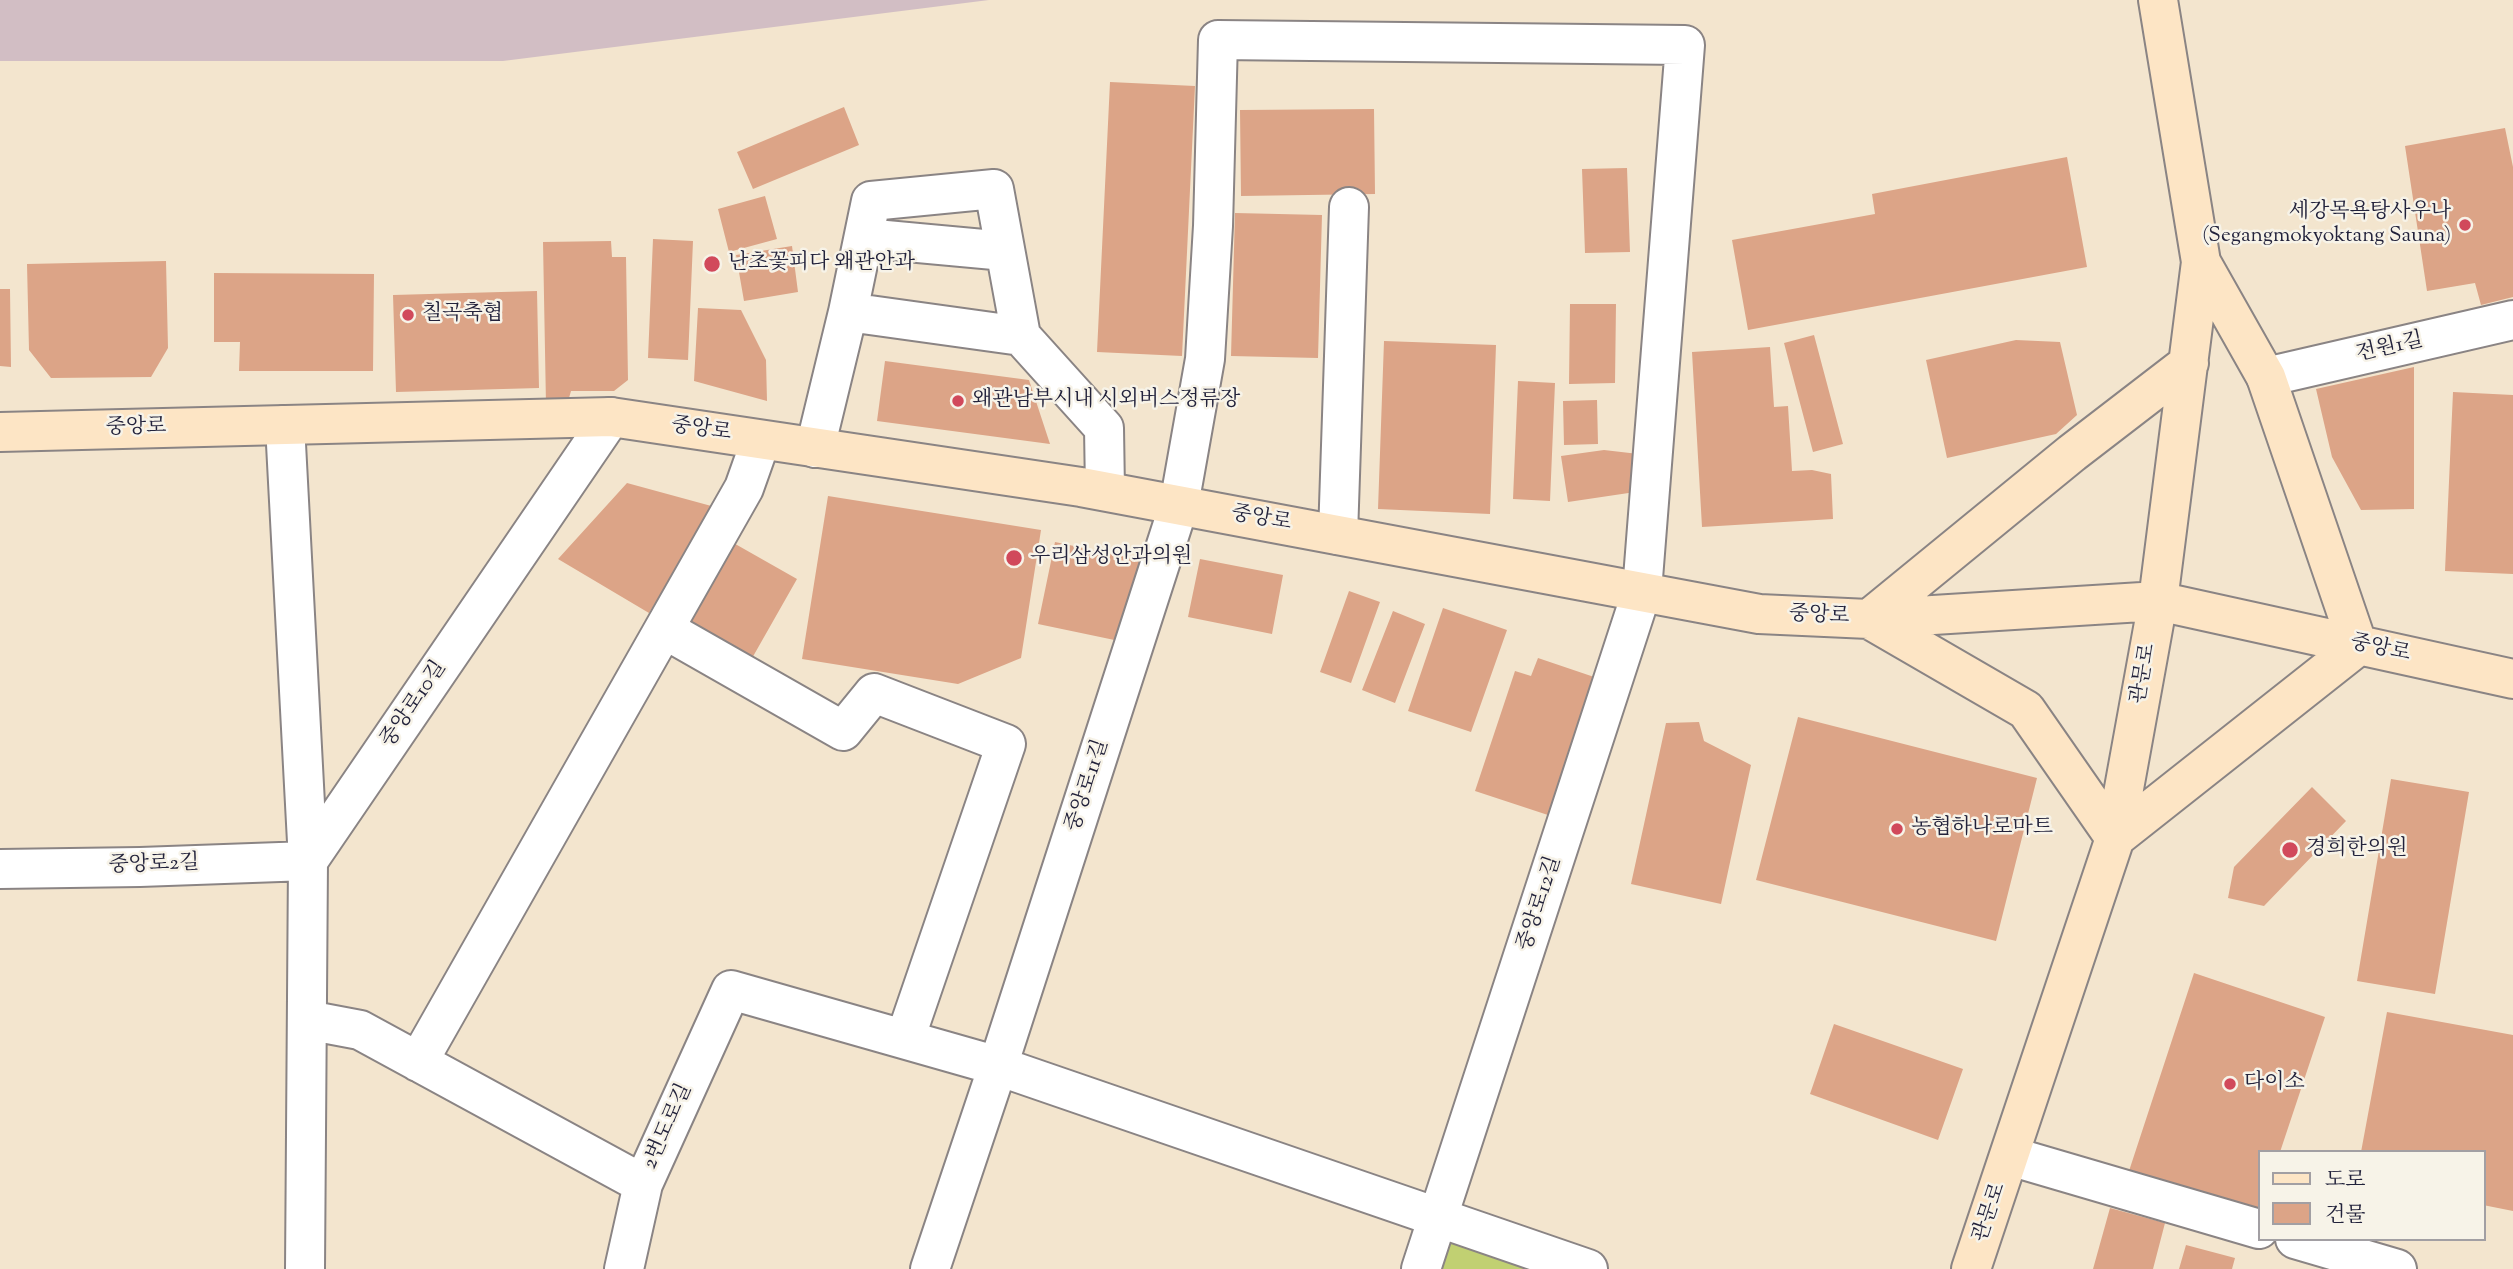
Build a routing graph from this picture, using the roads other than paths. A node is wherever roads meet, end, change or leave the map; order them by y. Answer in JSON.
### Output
{"nodes":[{"id":1,"x":2158,"y":0,"type":"edge"},
{"id":2,"x":1349,"y":207,"type":"dead end"},
{"id":3,"x":864,"y":238,"type":"junction"},
{"id":4,"x":1005,"y":251,"type":"junction"},
{"id":5,"x":2201,"y":262,"type":"junction"},
{"id":6,"x":848,"y":312,"type":"junction"},
{"id":7,"x":2513,"y":320,"type":"edge"},
{"id":8,"x":1021,"y":336,"type":"junction"},
{"id":9,"x":2189,"y":363,"type":"junction"},
{"id":10,"x":2266,"y":377,"type":"junction"},
{"id":11,"x":611,"y":418,"type":"junction"},
{"id":12,"x":285,"y":425,"type":"junction"},
{"id":13,"x":0,"y":432,"type":"edge"},
{"id":14,"x":761,"y":440,"type":"junction"},
{"id":15,"x":815,"y":448,"type":"junction"},
{"id":16,"x":1105,"y":491,"type":"junction"},
{"id":17,"x":1179,"y":505,"type":"junction"},
{"id":18,"x":1338,"y":535,"type":"junction"},
{"id":19,"x":1643,"y":591,"type":"junction"},
{"id":20,"x":2158,"y":601,"type":"junction"},
{"id":21,"x":1869,"y":620,"type":"junction"},
{"id":22,"x":664,"y":629,"type":"junction"},
{"id":23,"x":2358,"y":646,"type":"junction"},
{"id":24,"x":2513,"y":679,"type":"edge"},
{"id":25,"x":2115,"y":838,"type":"junction"},
{"id":26,"x":308,"y":861,"type":"junction"},
{"id":27,"x":0,"y":869,"type":"edge"},
{"id":28,"x":307,"y":1020,"type":"junction"},
{"id":29,"x":905,"y":1040,"type":"junction"},
{"id":30,"x":418,"y":1062,"type":"junction"},
{"id":31,"x":998,"y":1066,"type":"junction"},
{"id":32,"x":2010,"y":1156,"type":"junction"},
{"id":33,"x":643,"y":1184,"type":"junction"},
{"id":34,"x":1439,"y":1217,"type":"junction"},
{"id":35,"x":2258,"y":1229,"type":"edge"},
{"id":36,"x":2302,"y":1241,"type":"edge"},
{"id":37,"x":305,"y":1269,"type":"edge"},
{"id":38,"x":624,"y":1269,"type":"edge"},
{"id":39,"x":930,"y":1269,"type":"edge"},
{"id":40,"x":1421,"y":1269,"type":"edge"},
{"id":41,"x":1588,"y":1269,"type":"edge"},
{"id":42,"x":1972,"y":1269,"type":"edge"},
{"id":43,"x":2397,"y":1269,"type":"edge"}],
"edges":[{"from":1,"to":5,"type":"street","name":"관문로"},
{"from":2,"to":18,"type":"street"},
{"from":3,"to":4,"type":"street"},
{"from":3,"to":4,"type":"street"},
{"from":3,"to":6,"type":"street"},
{"from":4,"to":8,"type":"street"},
{"from":5,"to":9,"type":"street","name":"관문로"},
{"from":5,"to":10,"type":"street"},
{"from":6,"to":8,"type":"street"},
{"from":6,"to":15,"type":"street"},
{"from":7,"to":10,"type":"street","name":"전원1길"},
{"from":8,"to":16,"type":"street"},
{"from":9,"to":20,"type":"street","name":"관문로"},
{"from":9,"to":21,"type":"street"},
{"from":10,"to":23,"type":"street"},
{"from":11,"to":12,"type":"street","name":"중앙로"},
{"from":11,"to":14,"type":"street","name":"중앙로"},
{"from":11,"to":26,"type":"street","name":"중앙로10길"},
{"from":12,"to":13,"type":"street","name":"중앙로"},
{"from":12,"to":26,"type":"street"},
{"from":14,"to":15,"type":"street","name":"중앙로"},
{"from":14,"to":22,"type":"street"},
{"from":15,"to":16,"type":"street","name":"중앙로"},
{"from":16,"to":17,"type":"street","name":"중앙로"},
{"from":17,"to":18,"type":"street","name":"중앙로"},
{"from":17,"to":19,"type":"street","name":"중앙로11길"},
{"from":17,"to":31,"type":"street","name":"중앙로11길"},
{"from":18,"to":19,"type":"street","name":"중앙로"},
{"from":19,"to":21,"type":"street","name":"중앙로"},
{"from":19,"to":34,"type":"street","name":"중앙로12길"},
{"from":20,"to":21,"type":"street","name":"중앙로"},
{"from":20,"to":23,"type":"street","name":"중앙로"},
{"from":20,"to":25,"type":"street","name":"관문로"},
{"from":21,"to":25,"type":"street"},
{"from":22,"to":29,"type":"street"},
{"from":22,"to":30,"type":"street"},
{"from":23,"to":24,"type":"street","name":"중앙로"},
{"from":23,"to":25,"type":"street"},
{"from":25,"to":32,"type":"street","name":"관문로"},
{"from":26,"to":27,"type":"street","name":"중앙로2길"},
{"from":26,"to":28,"type":"street"},
{"from":28,"to":30,"type":"street"},
{"from":28,"to":37,"type":"street"},
{"from":29,"to":31,"type":"street"},
{"from":29,"to":33,"type":"street","name":"2번도로길"},
{"from":30,"to":33,"type":"street"},
{"from":31,"to":34,"type":"street"},
{"from":31,"to":39,"type":"street","name":"중앙로11길"},
{"from":32,"to":35,"type":"street","name":"관문로"},
{"from":32,"to":42,"type":"street","name":"관문로"},
{"from":33,"to":38,"type":"street","name":"2번도로길"},
{"from":34,"to":40,"type":"street","name":"중앙로12길"},
{"from":34,"to":41,"type":"street"},
{"from":36,"to":43,"type":"street"}]}
